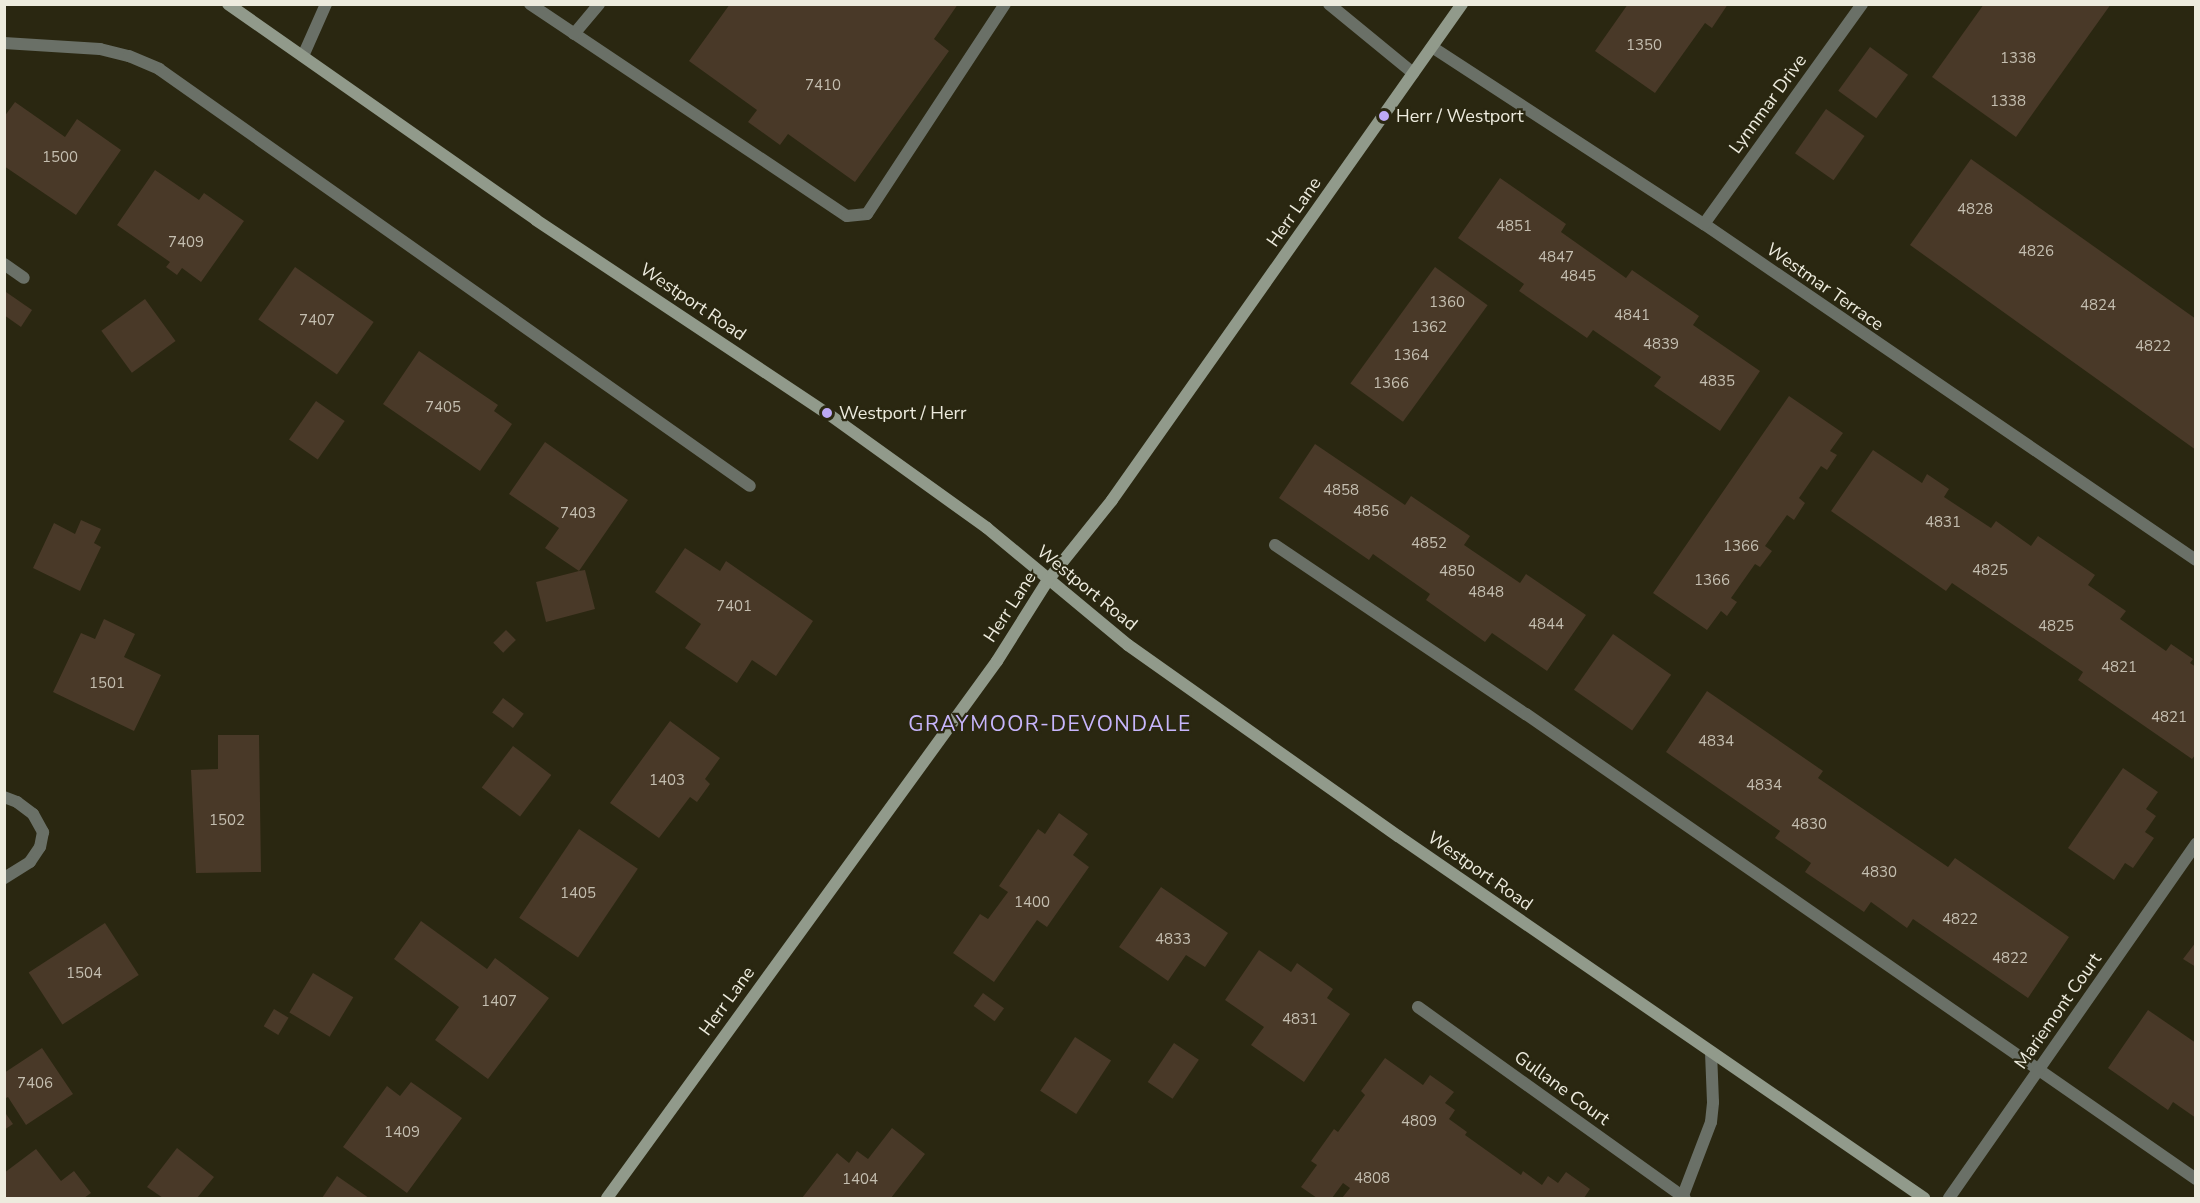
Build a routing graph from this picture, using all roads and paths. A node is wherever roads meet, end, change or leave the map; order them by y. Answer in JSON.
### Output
{"nodes":[{"id":1,"x":228,"y":4,"type":"edge"},
{"id":2,"x":326,"y":4,"type":"edge"},
{"id":3,"x":530,"y":4,"type":"edge"},
{"id":4,"x":599,"y":4,"type":"edge"},
{"id":5,"x":1005,"y":4,"type":"edge"},
{"id":6,"x":1329,"y":4,"type":"edge"},
{"id":7,"x":1462,"y":4,"type":"edge"},
{"id":8,"x":1862,"y":4,"type":"edge"},
{"id":9,"x":574,"y":34,"type":"junction"},
{"id":10,"x":4,"y":44,"type":"edge"},
{"id":11,"x":1432,"y":47,"type":"junction"},
{"id":12,"x":303,"y":56,"type":"junction"},
{"id":13,"x":1413,"y":73,"type":"junction"},
{"id":14,"x":1704,"y":224,"type":"junction"},
{"id":15,"x":4,"y":264,"type":"edge"},
{"id":16,"x":24,"y":278,"type":"dead end"},
{"id":17,"x":750,"y":486,"type":"dead end"},
{"id":18,"x":1275,"y":544,"type":"dead end"},
{"id":19,"x":2196,"y":560,"type":"edge"},
{"id":20,"x":1048,"y":580,"type":"junction"},
{"id":21,"x":4,"y":797,"type":"edge"},
{"id":22,"x":2196,"y":844,"type":"edge"},
{"id":23,"x":4,"y":878,"type":"edge"},
{"id":24,"x":1418,"y":1007,"type":"dead end"},
{"id":25,"x":1711,"y":1053,"type":"junction"},
{"id":26,"x":2038,"y":1071,"type":"junction"},
{"id":27,"x":2196,"y":1179,"type":"edge"},
{"id":28,"x":607,"y":1198,"type":"edge"},
{"id":29,"x":1683,"y":1198,"type":"edge"},
{"id":30,"x":1924,"y":1198,"type":"edge"},
{"id":31,"x":1949,"y":1198,"type":"edge"}],
"edges":[{"from":1,"to":12,"type":"main road","name":"Westport Road"},
{"from":2,"to":12,"type":"street"},
{"from":3,"to":9,"type":"street"},
{"from":4,"to":9,"type":"street"},
{"from":5,"to":9,"type":"street"},
{"from":6,"to":13,"type":"street"},
{"from":7,"to":11,"type":"main road","name":"Herr Lane"},
{"from":8,"to":14,"type":"street","name":"Lynnmar Drive"},
{"from":10,"to":17,"type":"street"},
{"from":11,"to":13,"type":"main road","name":"Herr Lane"},
{"from":11,"to":14,"type":"street","name":"Westmar Terrace"},
{"from":12,"to":20,"type":"main road","name":"Westport Road"},
{"from":13,"to":20,"type":"main road","name":"Herr Lane"},
{"from":14,"to":19,"type":"street","name":"Westmar Terrace"},
{"from":15,"to":16,"type":"street"},
{"from":18,"to":26,"type":"street"},
{"from":20,"to":25,"type":"main road","name":"Westport Road"},
{"from":20,"to":28,"type":"main road","name":"Herr Lane"},
{"from":21,"to":23,"type":"street"},
{"from":22,"to":26,"type":"street","name":"Mariemont Court"},
{"from":24,"to":29,"type":"street","name":"Gullane Court"},
{"from":25,"to":29,"type":"street"},
{"from":25,"to":30,"type":"main road","name":"Westport Road"},
{"from":26,"to":27,"type":"street"},
{"from":26,"to":31,"type":"street","name":"Mariemont Court"}]}
